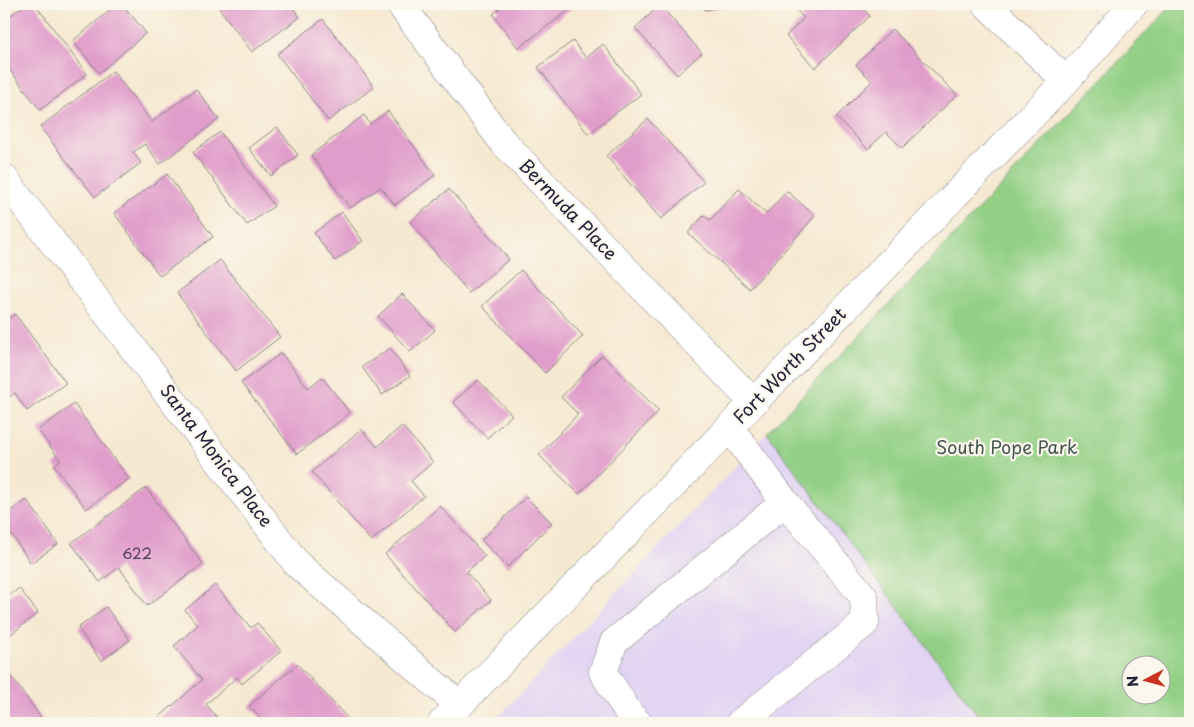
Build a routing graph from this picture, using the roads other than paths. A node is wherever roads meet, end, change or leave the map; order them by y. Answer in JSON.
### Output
{"nodes":[{"id":1,"x":400,"y":4,"type":"edge"},
{"id":2,"x":986,"y":4,"type":"edge"},
{"id":3,"x":1134,"y":4,"type":"edge"},
{"id":4,"x":1066,"y":81,"type":"junction"},
{"id":5,"x":4,"y":178,"type":"edge"},
{"id":6,"x":753,"y":402,"type":"junction"},
{"id":7,"x":730,"y":428,"type":"junction"},
{"id":8,"x":785,"y":502,"type":"junction"},
{"id":9,"x":451,"y":714,"type":"edge"},
{"id":10,"x":629,"y":721,"type":"edge"},
{"id":11,"x":740,"y":723,"type":"edge"}],
"edges":[{"from":1,"to":6,"type":"street","name":"Bermuda Place"},
{"from":2,"to":4,"type":"street"},
{"from":3,"to":4,"type":"street","name":"Fort Worth Street"},
{"from":4,"to":6,"type":"street","name":"Fort Worth Street"},
{"from":5,"to":9,"type":"street","name":"Santa Monica Place"},
{"from":6,"to":7,"type":"street","name":"Fort Worth Street"},
{"from":7,"to":8,"type":"street"},
{"from":7,"to":9,"type":"street","name":"Fort Worth Street"},
{"from":8,"to":10,"type":"street"},
{"from":8,"to":11,"type":"street"}]}
